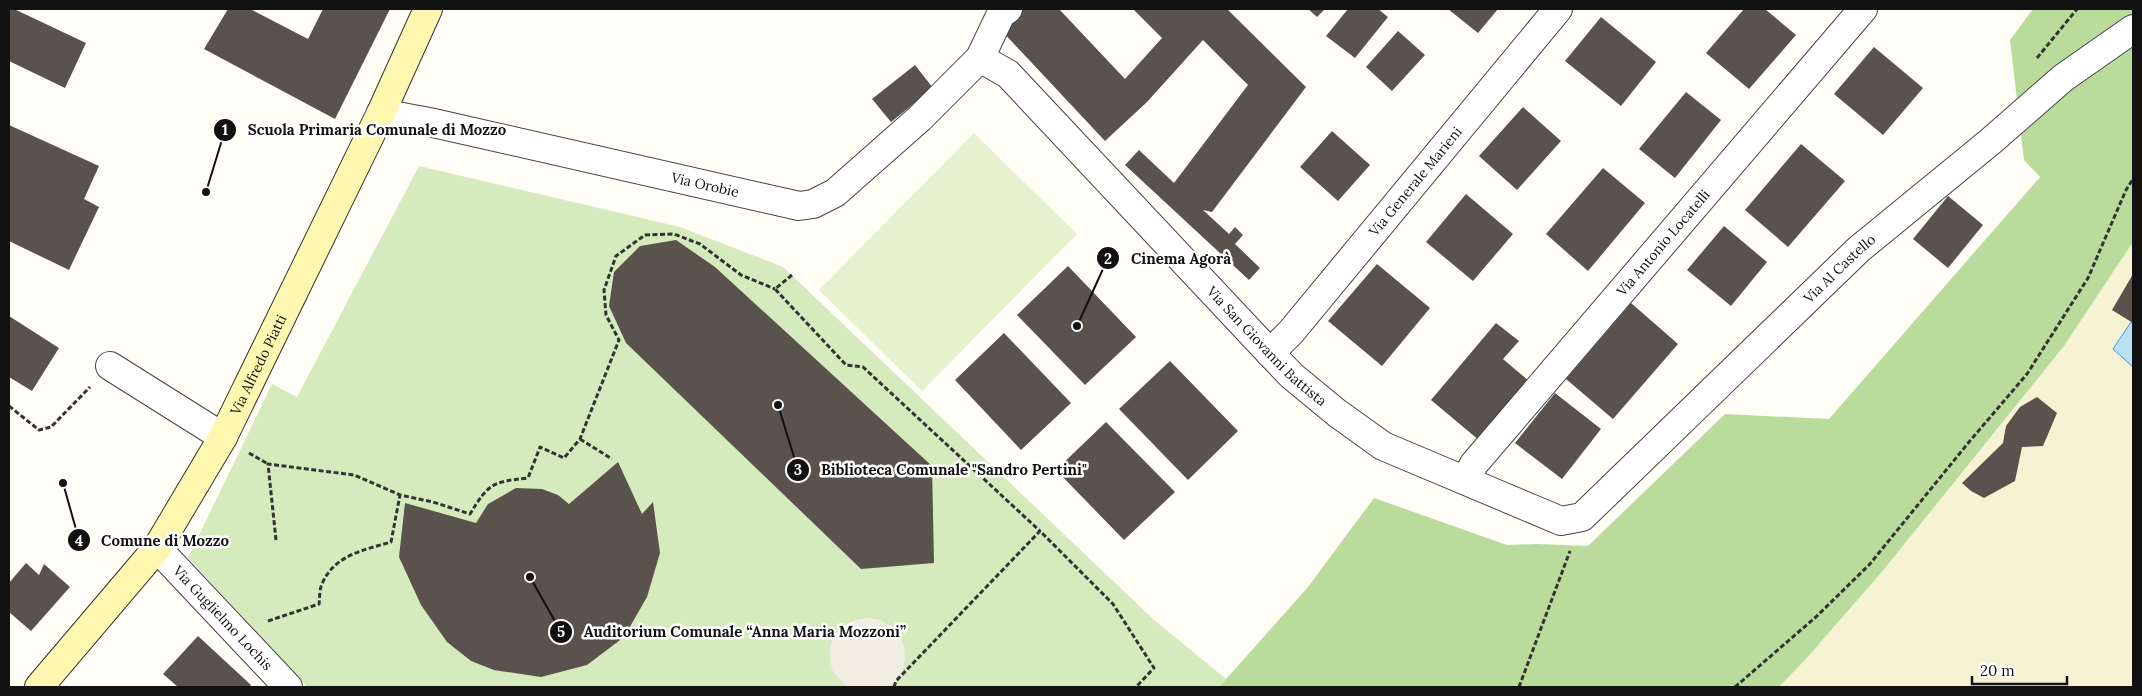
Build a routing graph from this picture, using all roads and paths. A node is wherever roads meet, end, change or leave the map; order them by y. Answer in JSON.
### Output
{"nodes":[{"id":1,"x":428,"y":9,"type":"edge"},
{"id":2,"x":1558,"y":9,"type":"edge"},
{"id":3,"x":1863,"y":9,"type":"edge"},
{"id":4,"x":2079,"y":9,"type":"edge"},
{"id":5,"x":1003,"y":11,"type":"edge"},
{"id":6,"x":2076,"y":12,"type":"dead end"},
{"id":7,"x":2133,"y":29,"type":"edge"},
{"id":8,"x":980,"y":58,"type":"junction"},
{"id":9,"x":382,"y":113,"type":"junction"},
{"id":10,"x":2133,"y":179,"type":"edge"},
{"id":11,"x":792,"y":275,"type":"dead end"},
{"id":12,"x":776,"y":289,"type":"junction"},
{"id":13,"x":1270,"y":353,"type":"junction"},
{"id":14,"x":110,"y":366,"type":"joint"},
{"id":15,"x":9,"y":406,"type":"edge"},
{"id":16,"x":223,"y":437,"type":"junction"},
{"id":17,"x":580,"y":439,"type":"junction"},
{"id":18,"x":612,"y":459,"type":"dead end"},
{"id":19,"x":1466,"y":480,"type":"junction"},
{"id":20,"x":400,"y":495,"type":"junction"},
{"id":21,"x":1571,"y":519,"type":"junction"},
{"id":22,"x":1040,"y":530,"type":"junction"},
{"id":23,"x":276,"y":540,"type":"dead end"},
{"id":24,"x":158,"y":548,"type":"junction"},
{"id":25,"x":237,"y":632,"type":"junction"},
{"id":26,"x":39,"y":687,"type":"edge"},
{"id":27,"x":288,"y":687,"type":"edge"},
{"id":28,"x":894,"y":687,"type":"edge"},
{"id":29,"x":1136,"y":687,"type":"edge"},
{"id":30,"x":1519,"y":687,"type":"edge"},
{"id":31,"x":1736,"y":687,"type":"edge"}],
"edges":[{"from":1,"to":9,"type":"street","name":"Via Alfredo Piatti"},
{"from":2,"to":13,"type":"street","name":"Via Generale Marieni"},
{"from":3,"to":19,"type":"street","name":"Via Antonio Locatelli"},
{"from":4,"to":6,"type":"path"},
{"from":5,"to":8,"type":"street","name":"Via Orobie"},
{"from":7,"to":21,"type":"street","name":"Via Al Castello"},
{"from":8,"to":9,"type":"street","name":"Via Orobie"},
{"from":8,"to":13,"type":"street","name":"Via San Giovanni Battista"},
{"from":9,"to":16,"type":"street","name":"Via Alfredo Piatti"},
{"from":10,"to":31,"type":"path"},
{"from":11,"to":12,"type":"path"},
{"from":12,"to":17,"type":"path"},
{"from":12,"to":22,"type":"path"},
{"from":13,"to":19,"type":"street","name":"Via San Giovanni Battista"},
{"from":14,"to":15,"type":"path"},
{"from":14,"to":16,"type":"street"},
{"from":16,"to":24,"type":"street","name":"Via Alfredo Piatti"},
{"from":17,"to":18,"type":"path"},
{"from":17,"to":20,"type":"path"},
{"from":19,"to":21,"type":"street","name":"Via San Giovanni Battista"},
{"from":20,"to":23,"type":"path"},
{"from":20,"to":25,"type":"path"},
{"from":21,"to":30,"type":"path"},
{"from":22,"to":28,"type":"path"},
{"from":22,"to":29,"type":"path"},
{"from":24,"to":25,"type":"street","name":"Via Guglielmo Lochis"},
{"from":24,"to":26,"type":"street","name":"Via Alfredo Piatti"},
{"from":25,"to":27,"type":"street","name":"Via Guglielmo Lochis"}]}
